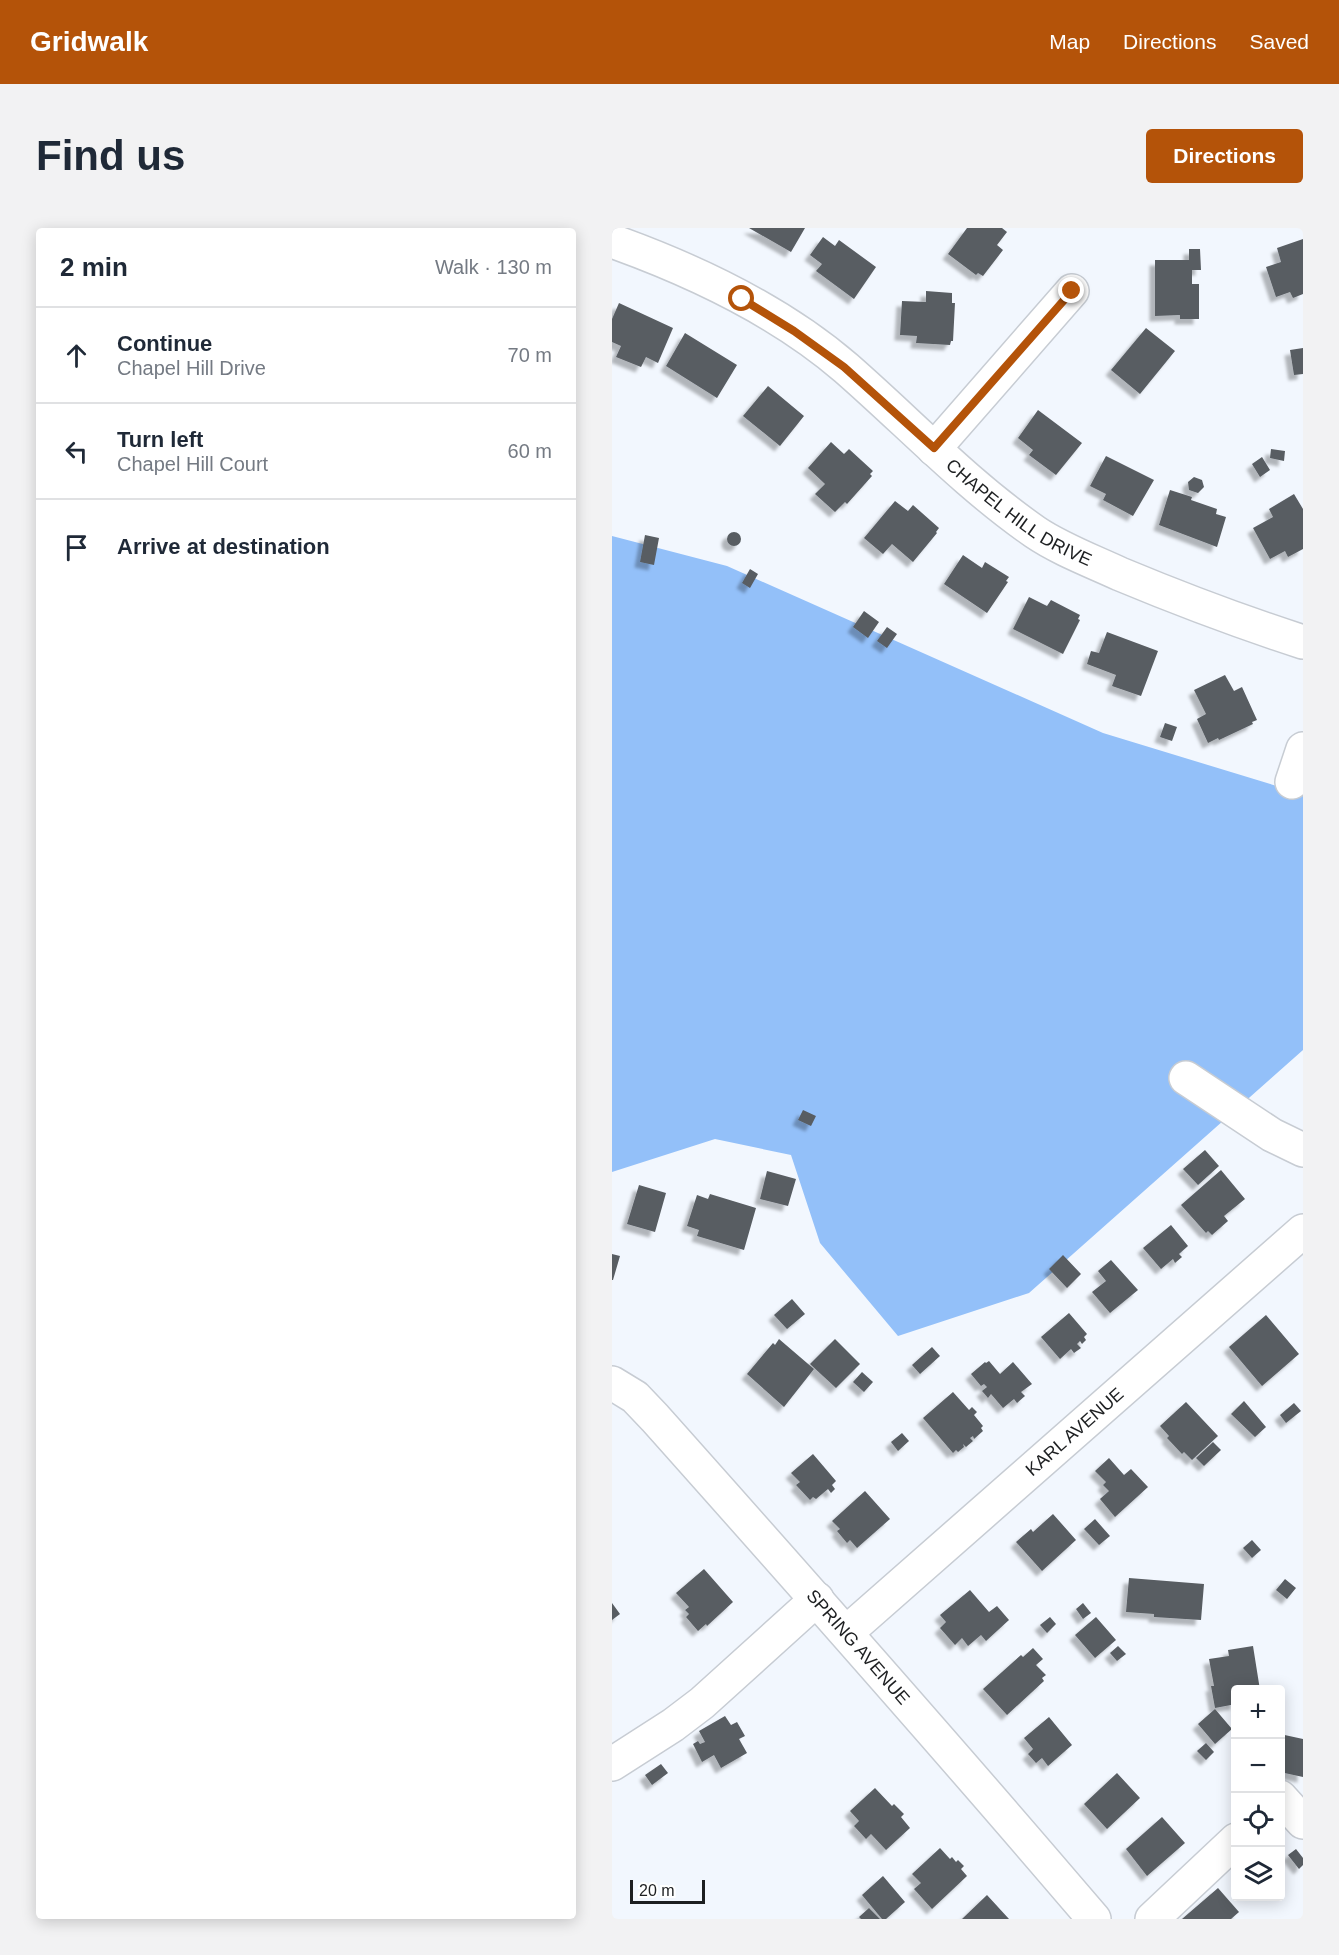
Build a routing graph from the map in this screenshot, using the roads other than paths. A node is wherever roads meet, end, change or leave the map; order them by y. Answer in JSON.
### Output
{"nodes":[{"id":1,"x":612,"y":241,"type":"edge"},
{"id":2,"x":1072,"y":291,"type":"dead end"},
{"id":3,"x":934,"y":448,"type":"junction"},
{"id":4,"x":1303,"y":642,"type":"edge"},
{"id":5,"x":1303,"y":749,"type":"edge"},
{"id":6,"x":1292,"y":782,"type":"dead end"},
{"id":7,"x":1186,"y":1078,"type":"dead end"},
{"id":8,"x":1303,"y":1150,"type":"edge"},
{"id":9,"x":1303,"y":1231,"type":"edge"},
{"id":10,"x":634,"y":1399,"type":"edge"},
{"id":11,"x":817,"y":1599,"type":"junction"},
{"id":12,"x":847,"y":1632,"type":"junction"},
{"id":13,"x":612,"y":1764,"type":"edge"},
{"id":14,"x":1285,"y":1802,"type":"edge"},
{"id":15,"x":1303,"y":1822,"type":"edge"},
{"id":16,"x":1231,"y":1845,"type":"edge"},
{"id":17,"x":1094,"y":1919,"type":"edge"},
{"id":18,"x":1152,"y":1919,"type":"edge"}],
"edges":[{"from":1,"to":3,"type":"street","name":"CHAPEL HILL DRIVE"},
{"from":2,"to":3,"type":"street"},
{"from":3,"to":4,"type":"street","name":"CHAPEL HILL DRIVE"},
{"from":5,"to":6,"type":"street"},
{"from":7,"to":8,"type":"street"},
{"from":9,"to":12,"type":"street","name":"KARL AVENUE"},
{"from":10,"to":11,"type":"street","name":"SPRING AVENUE"},
{"from":11,"to":12,"type":"street","name":"SPRING AVENUE"},
{"from":11,"to":13,"type":"street"},
{"from":12,"to":17,"type":"street","name":"SPRING AVENUE"},
{"from":14,"to":15,"type":"street"},
{"from":16,"to":18,"type":"street"}]}
